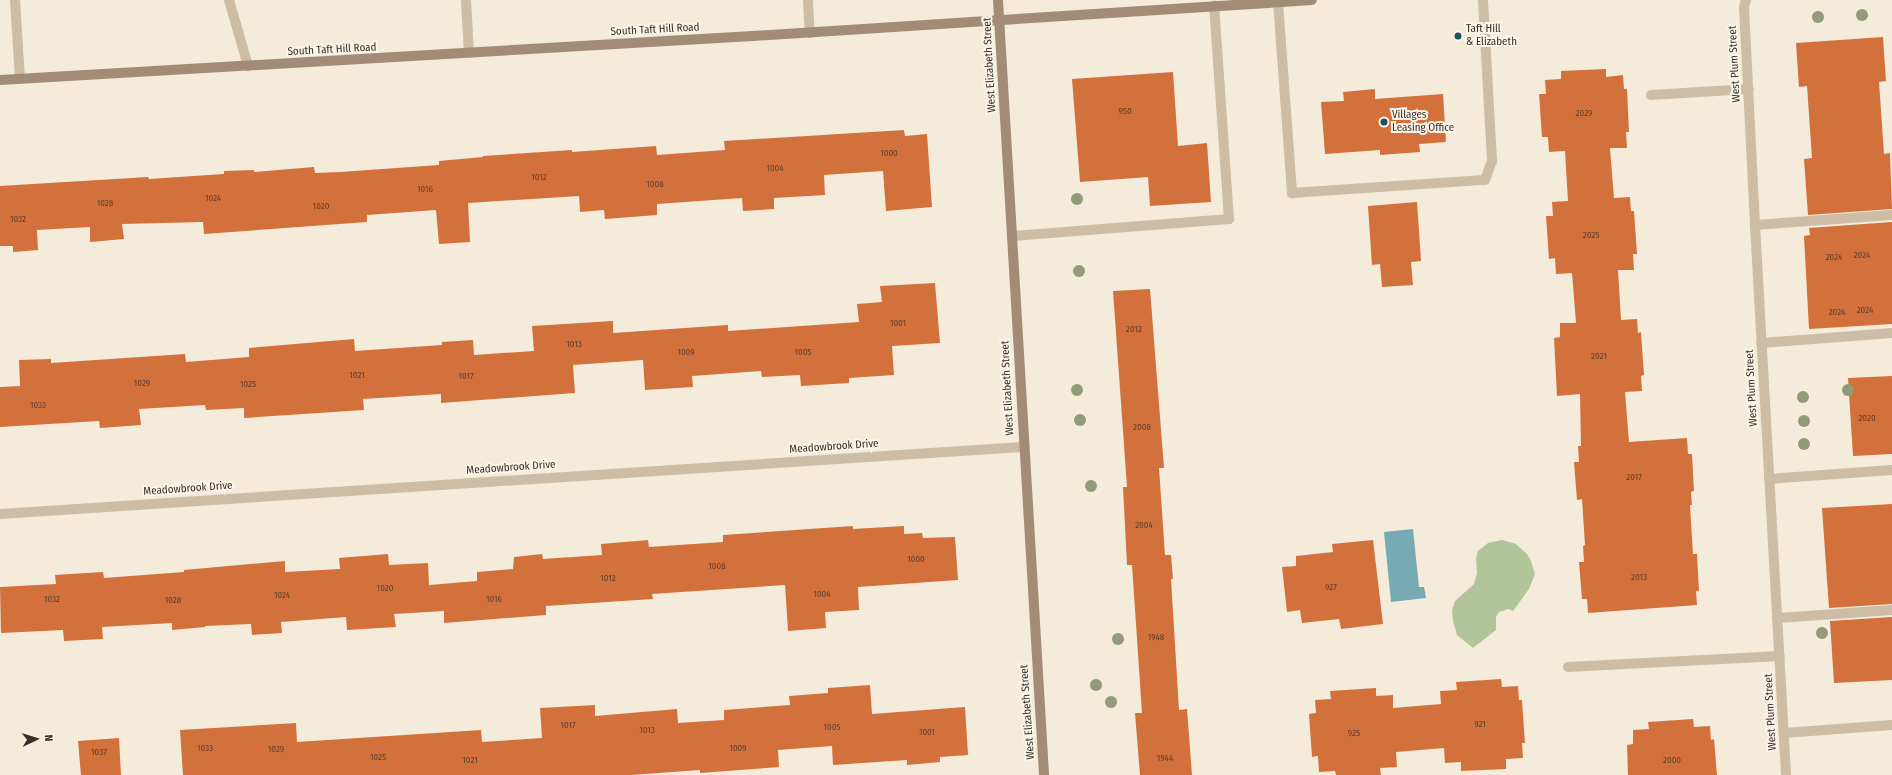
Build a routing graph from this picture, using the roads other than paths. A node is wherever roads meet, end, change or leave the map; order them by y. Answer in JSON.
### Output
{"nodes":[{"id":1,"x":15,"y":0,"type":"edge"},
{"id":2,"x":229,"y":0,"type":"edge"},
{"id":3,"x":466,"y":0,"type":"edge"},
{"id":4,"x":808,"y":0,"type":"edge"},
{"id":5,"x":998,"y":0,"type":"edge"},
{"id":6,"x":1312,"y":0,"type":"edge"},
{"id":7,"x":1483,"y":0,"type":"edge"},
{"id":8,"x":1746,"y":0,"type":"edge"},
{"id":9,"x":1278,"y":2,"type":"junction"},
{"id":10,"x":1214,"y":6,"type":"junction"},
{"id":11,"x":999,"y":19,"type":"junction"},
{"id":12,"x":810,"y":33,"type":"junction"},
{"id":13,"x":469,"y":54,"type":"junction"},
{"id":14,"x":248,"y":66,"type":"junction"},
{"id":15,"x":20,"y":79,"type":"junction"},
{"id":16,"x":0,"y":80,"type":"edge"},
{"id":17,"x":1749,"y":89,"type":"junction"},
{"id":18,"x":1651,"y":95,"type":"dead end"},
{"id":19,"x":1892,"y":215,"type":"edge"},
{"id":20,"x":1755,"y":225,"type":"junction"},
{"id":21,"x":1013,"y":236,"type":"junction"},
{"id":22,"x":1892,"y":333,"type":"edge"},
{"id":23,"x":1761,"y":343,"type":"junction"},
{"id":24,"x":1023,"y":446,"type":"junction"},
{"id":25,"x":1892,"y":470,"type":"edge"},
{"id":26,"x":1769,"y":479,"type":"junction"},
{"id":27,"x":0,"y":514,"type":"edge"},
{"id":28,"x":1892,"y":610,"type":"edge"},
{"id":29,"x":1777,"y":618,"type":"junction"},
{"id":30,"x":1780,"y":656,"type":"junction"},
{"id":31,"x":1568,"y":667,"type":"dead end"},
{"id":32,"x":1892,"y":725,"type":"edge"},
{"id":33,"x":1784,"y":732,"type":"junction"},
{"id":34,"x":1044,"y":775,"type":"edge"},
{"id":35,"x":1786,"y":775,"type":"edge"}],
"edges":[{"from":1,"to":15,"type":"street"},
{"from":2,"to":14,"type":"street"},
{"from":3,"to":13,"type":"street"},
{"from":4,"to":12,"type":"street"},
{"from":5,"to":11,"type":"main road","name":"West Elizabeth Street"},
{"from":6,"to":9,"type":"main road","name":"South Taft Hill Road"},
{"from":7,"to":9,"type":"street"},
{"from":8,"to":17,"type":"street","name":"West Plum Street"},
{"from":9,"to":10,"type":"main road","name":"South Taft Hill Road"},
{"from":10,"to":11,"type":"main road","name":"South Taft Hill Road"},
{"from":10,"to":21,"type":"street"},
{"from":11,"to":12,"type":"main road","name":"South Taft Hill Road"},
{"from":11,"to":21,"type":"main road","name":"West Elizabeth Street"},
{"from":12,"to":13,"type":"main road","name":"South Taft Hill Road"},
{"from":13,"to":14,"type":"main road","name":"South Taft Hill Road"},
{"from":14,"to":15,"type":"main road","name":"South Taft Hill Road"},
{"from":15,"to":16,"type":"main road","name":"South Taft Hill Road"},
{"from":17,"to":18,"type":"street"},
{"from":17,"to":20,"type":"street","name":"West Plum Street"},
{"from":19,"to":20,"type":"street"},
{"from":20,"to":23,"type":"street","name":"West Plum Street"},
{"from":21,"to":24,"type":"main road","name":"West Elizabeth Street"},
{"from":22,"to":23,"type":"street"},
{"from":23,"to":26,"type":"street","name":"West Plum Street"},
{"from":24,"to":27,"type":"street","name":"Meadowbrook Drive"},
{"from":24,"to":34,"type":"main road","name":"West Elizabeth Street"},
{"from":25,"to":26,"type":"street"},
{"from":26,"to":29,"type":"street","name":"West Plum Street"},
{"from":28,"to":29,"type":"street"},
{"from":29,"to":30,"type":"street","name":"West Plum Street"},
{"from":30,"to":31,"type":"street"},
{"from":30,"to":33,"type":"street","name":"West Plum Street"},
{"from":32,"to":33,"type":"street"},
{"from":33,"to":35,"type":"street","name":"West Plum Street"}]}
